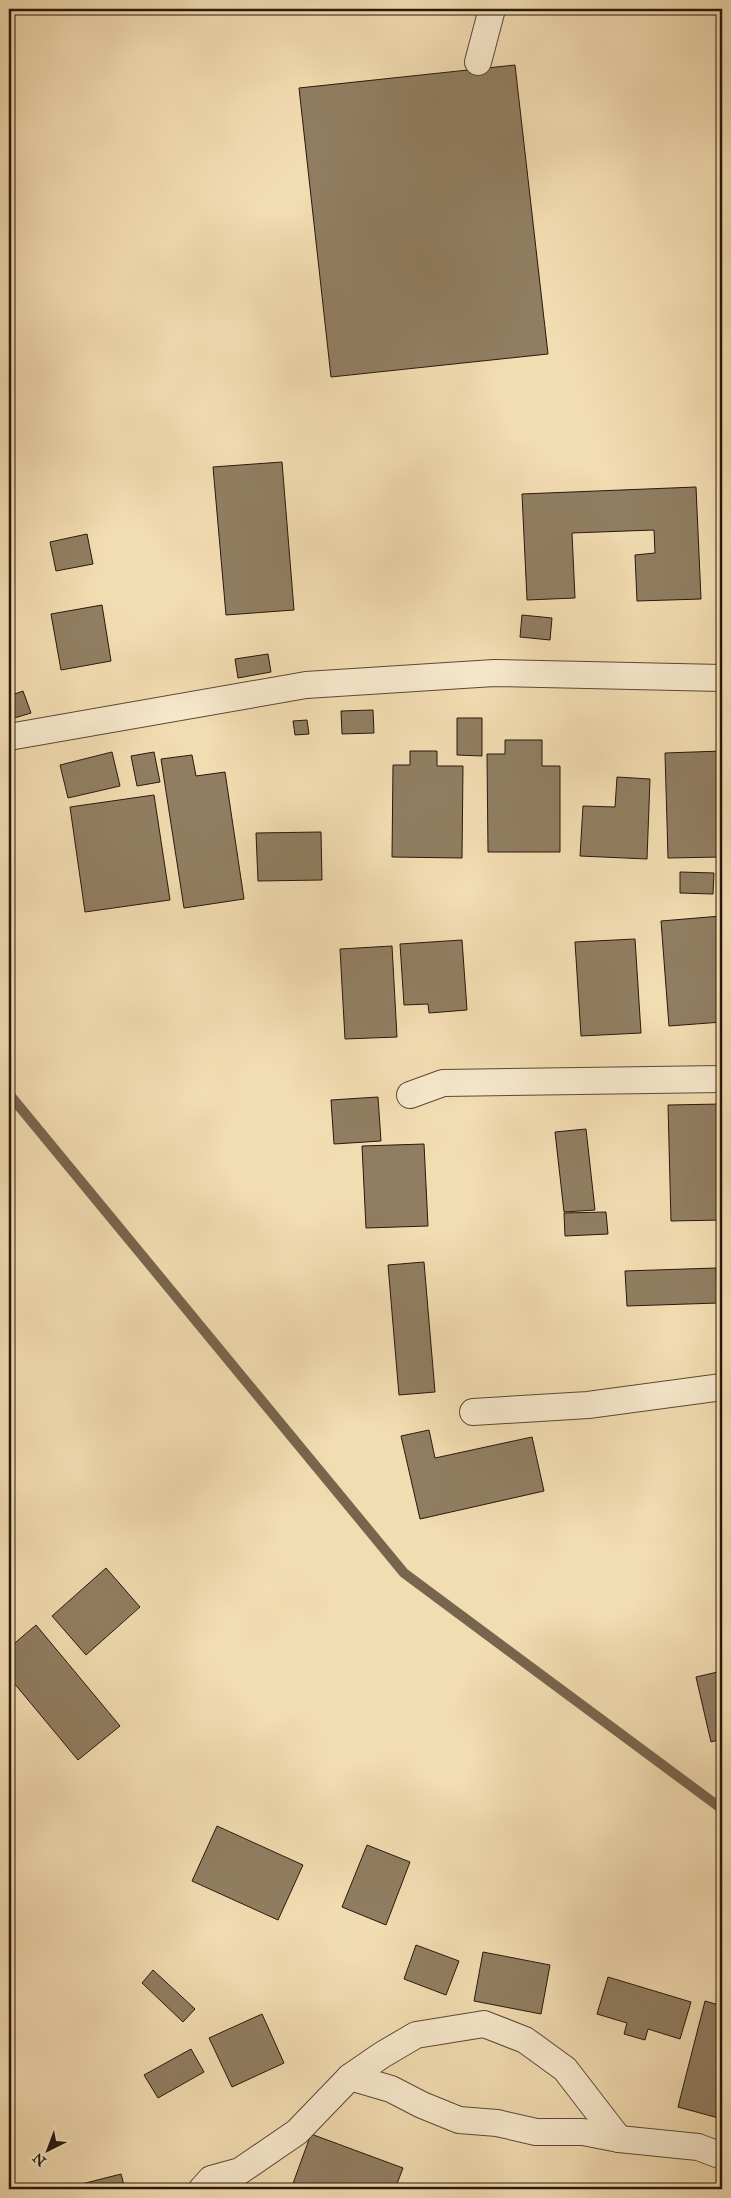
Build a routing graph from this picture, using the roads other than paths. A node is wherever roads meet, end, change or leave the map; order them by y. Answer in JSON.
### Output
{"nodes":[{"id":1,"x":492,"y":9,"type":"edge"},
{"id":2,"x":478,"y":62,"type":"dead end"},
{"id":3,"x":722,"y":678,"type":"edge"},
{"id":4,"x":9,"y":737,"type":"edge"},
{"id":5,"x":722,"y":1079,"type":"edge"},
{"id":6,"x":410,"y":1095,"type":"dead end"},
{"id":7,"x":722,"y":1387,"type":"edge"},
{"id":8,"x":473,"y":1412,"type":"dead end"},
{"id":9,"x":350,"y":2077,"type":"junction"},
{"id":10,"x":619,"y":2139,"type":"junction"},
{"id":11,"x":722,"y":2156,"type":"edge"},
{"id":12,"x":202,"y":2189,"type":"edge"}],
"edges":[{"from":1,"to":2,"type":"street"},
{"from":3,"to":4,"type":"street"},
{"from":5,"to":6,"type":"street"},
{"from":7,"to":8,"type":"street"},
{"from":9,"to":10,"type":"street"},
{"from":9,"to":10,"type":"street"},
{"from":9,"to":12,"type":"street"},
{"from":10,"to":11,"type":"street"}]}
